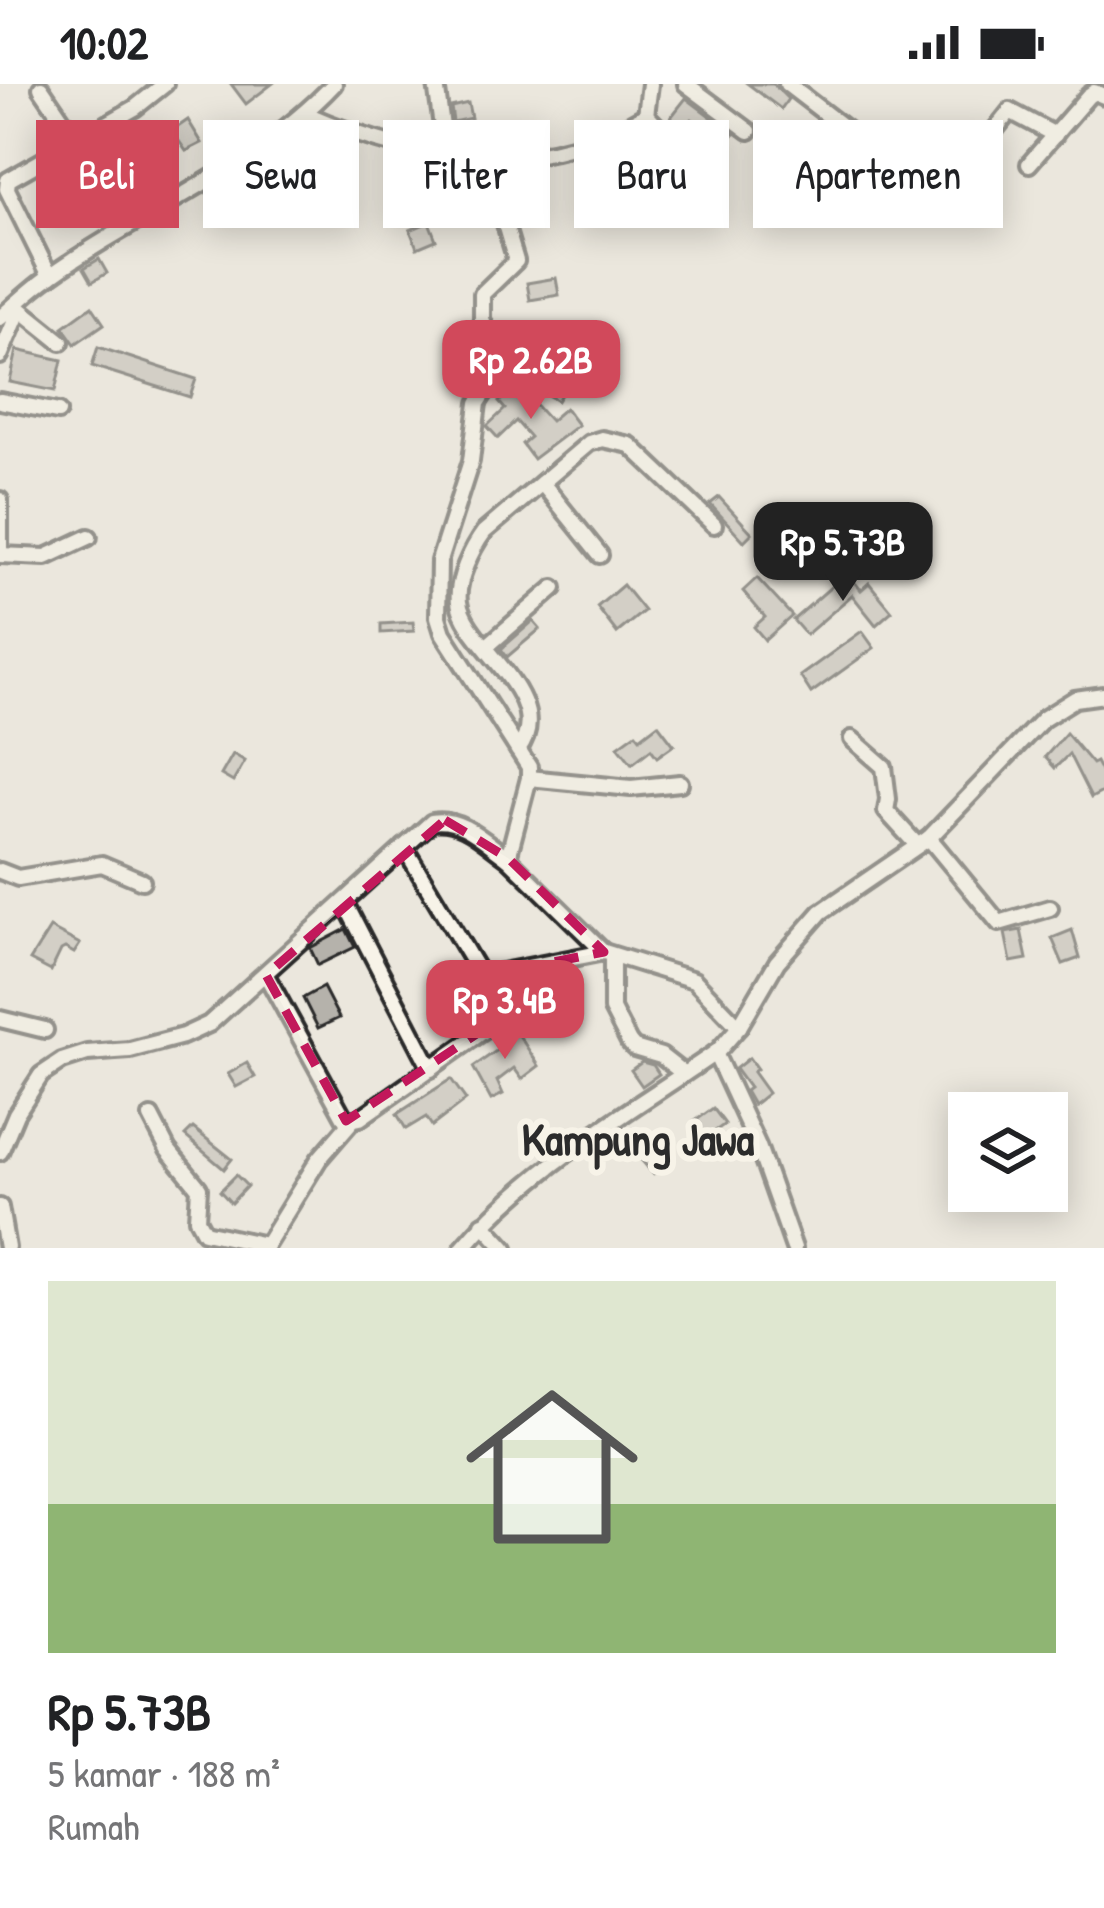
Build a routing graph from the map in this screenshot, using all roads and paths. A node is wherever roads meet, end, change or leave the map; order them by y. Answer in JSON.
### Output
{"nodes":[{"id":1,"x":165,"y":84,"type":"edge"},
{"id":2,"x":334,"y":84,"type":"edge"},
{"id":3,"x":436,"y":84,"type":"edge"},
{"id":4,"x":650,"y":84,"type":"edge"},
{"id":5,"x":686,"y":84,"type":"edge"},
{"id":6,"x":788,"y":84,"type":"edge"},
{"id":7,"x":40,"y":88,"type":"dead end"},
{"id":8,"x":1104,"y":96,"type":"edge"},
{"id":9,"x":306,"y":114,"type":"junction"},
{"id":10,"x":646,"y":115,"type":"junction"},
{"id":11,"x":62,"y":120,"type":"edge"},
{"id":12,"x":114,"y":120,"type":"edge"},
{"id":13,"x":441,"y":120,"type":"edge"},
{"id":14,"x":637,"y":120,"type":"edge"},
{"id":15,"x":651,"y":120,"type":"edge"},
{"id":16,"x":834,"y":120,"type":"edge"},
{"id":17,"x":1003,"y":120,"type":"edge"},
{"id":18,"x":748,"y":131,"type":"dead end"},
{"id":19,"x":1055,"y":135,"type":"junction"},
{"id":20,"x":383,"y":142,"type":"edge"},
{"id":21,"x":1029,"y":164,"type":"dead end"},
{"id":22,"x":36,"y":166,"type":"edge"},
{"id":23,"x":179,"y":197,"type":"edge"},
{"id":24,"x":131,"y":228,"type":"edge"},
{"id":25,"x":506,"y":228,"type":"edge"},
{"id":26,"x":50,"y":275,"type":"junction"},
{"id":27,"x":18,"y":307,"type":"junction"},
{"id":28,"x":0,"y":318,"type":"edge"},
{"id":29,"x":61,"y":342,"type":"dead end"},
{"id":30,"x":0,"y":356,"type":"edge"},
{"id":31,"x":0,"y":401,"type":"edge"},
{"id":32,"x":58,"y":412,"type":"dead end"},
{"id":33,"x":542,"y":483,"type":"junction"},
{"id":34,"x":0,"y":500,"type":"edge"},
{"id":35,"x":714,"y":525,"type":"dead end"},
{"id":36,"x":89,"y":537,"type":"dead end"},
{"id":37,"x":0,"y":553,"type":"edge"},
{"id":38,"x":600,"y":556,"type":"dead end"},
{"id":39,"x":554,"y":589,"type":"dead end"},
{"id":40,"x":487,"y":647,"type":"junction"},
{"id":41,"x":1104,"y":695,"type":"edge"},
{"id":42,"x":852,"y":739,"type":"dead end"},
{"id":43,"x":518,"y":750,"type":"junction"},
{"id":44,"x":530,"y":778,"type":"junction"},
{"id":45,"x":680,"y":783,"type":"dead end"},
{"id":46,"x":923,"y":842,"type":"junction"},
{"id":47,"x":404,"y":847,"type":"junction"},
{"id":48,"x":508,"y":858,"type":"junction"},
{"id":49,"x":0,"y":871,"type":"edge"},
{"id":50,"x":142,"y":881,"type":"dead end"},
{"id":51,"x":345,"y":903,"type":"junction"},
{"id":52,"x":1050,"y":908,"type":"dead end"},
{"id":53,"x":608,"y":954,"type":"junction"},
{"id":54,"x":266,"y":975,"type":"junction"},
{"id":55,"x":482,"y":976,"type":"junction"},
{"id":56,"x":0,"y":1019,"type":"edge"},
{"id":57,"x":739,"y":1027,"type":"junction"},
{"id":58,"x":45,"y":1030,"type":"dead end"},
{"id":59,"x":716,"y":1053,"type":"junction"},
{"id":60,"x":431,"y":1070,"type":"junction"},
{"id":61,"x":684,"y":1074,"type":"junction"},
{"id":62,"x":151,"y":1117,"type":"dead end"},
{"id":63,"x":351,"y":1122,"type":"junction"},
{"id":64,"x":0,"y":1152,"type":"edge"},
{"id":65,"x":0,"y":1208,"type":"edge"},
{"id":66,"x":483,"y":1224,"type":"junction"},
{"id":67,"x":7,"y":1248,"type":"edge"},
{"id":68,"x":265,"y":1248,"type":"edge"},
{"id":69,"x":463,"y":1248,"type":"edge"},
{"id":70,"x":505,"y":1248,"type":"edge"},
{"id":71,"x":794,"y":1248,"type":"edge"}],
"edges":[{"from":1,"to":12,"type":"street"},
{"from":2,"to":9,"type":"street"},
{"from":3,"to":13,"type":"street"},
{"from":4,"to":10,"type":"street"},
{"from":5,"to":18,"type":"street"},
{"from":6,"to":16,"type":"street"},
{"from":7,"to":11,"type":"street"},
{"from":8,"to":19,"type":"street"},
{"from":9,"to":20,"type":"street"},
{"from":9,"to":23,"type":"street"},
{"from":10,"to":14,"type":"street"},
{"from":10,"to":15,"type":"street"},
{"from":17,"to":19,"type":"street"},
{"from":19,"to":21,"type":"street"},
{"from":22,"to":26,"type":"street"},
{"from":24,"to":26,"type":"street"},
{"from":25,"to":43,"type":"street"},
{"from":26,"to":27,"type":"street"},
{"from":27,"to":28,"type":"street"},
{"from":27,"to":29,"type":"street"},
{"from":27,"to":30,"type":"street"},
{"from":31,"to":32,"type":"street"},
{"from":33,"to":35,"type":"street"},
{"from":33,"to":38,"type":"street"},
{"from":33,"to":40,"type":"street"},
{"from":34,"to":37,"type":"street"},
{"from":36,"to":37,"type":"street"},
{"from":39,"to":40,"type":"street"},
{"from":40,"to":43,"type":"street"},
{"from":41,"to":46,"type":"street"},
{"from":42,"to":46,"type":"street"},
{"from":43,"to":44,"type":"street"},
{"from":44,"to":45,"type":"street"},
{"from":44,"to":48,"type":"street"},
{"from":46,"to":52,"type":"street"},
{"from":46,"to":57,"type":"street"},
{"from":47,"to":48,"type":"street"},
{"from":47,"to":51,"type":"street"},
{"from":47,"to":55,"type":"street"},
{"from":48,"to":53,"type":"street"},
{"from":49,"to":50,"type":"street"},
{"from":51,"to":54,"type":"street"},
{"from":51,"to":60,"type":"street"},
{"from":53,"to":55,"type":"street"},
{"from":53,"to":57,"type":"street"},
{"from":53,"to":61,"type":"street"},
{"from":54,"to":63,"type":"street"},
{"from":54,"to":64,"type":"street"},
{"from":55,"to":60,"type":"street"},
{"from":56,"to":58,"type":"street"},
{"from":57,"to":59,"type":"street"},
{"from":59,"to":61,"type":"street"},
{"from":59,"to":71,"type":"street"},
{"from":60,"to":63,"type":"street"},
{"from":61,"to":66,"type":"street"},
{"from":62,"to":68,"type":"street"},
{"from":63,"to":68,"type":"street"},
{"from":65,"to":67,"type":"street"},
{"from":66,"to":69,"type":"street"},
{"from":66,"to":70,"type":"street"}]}
